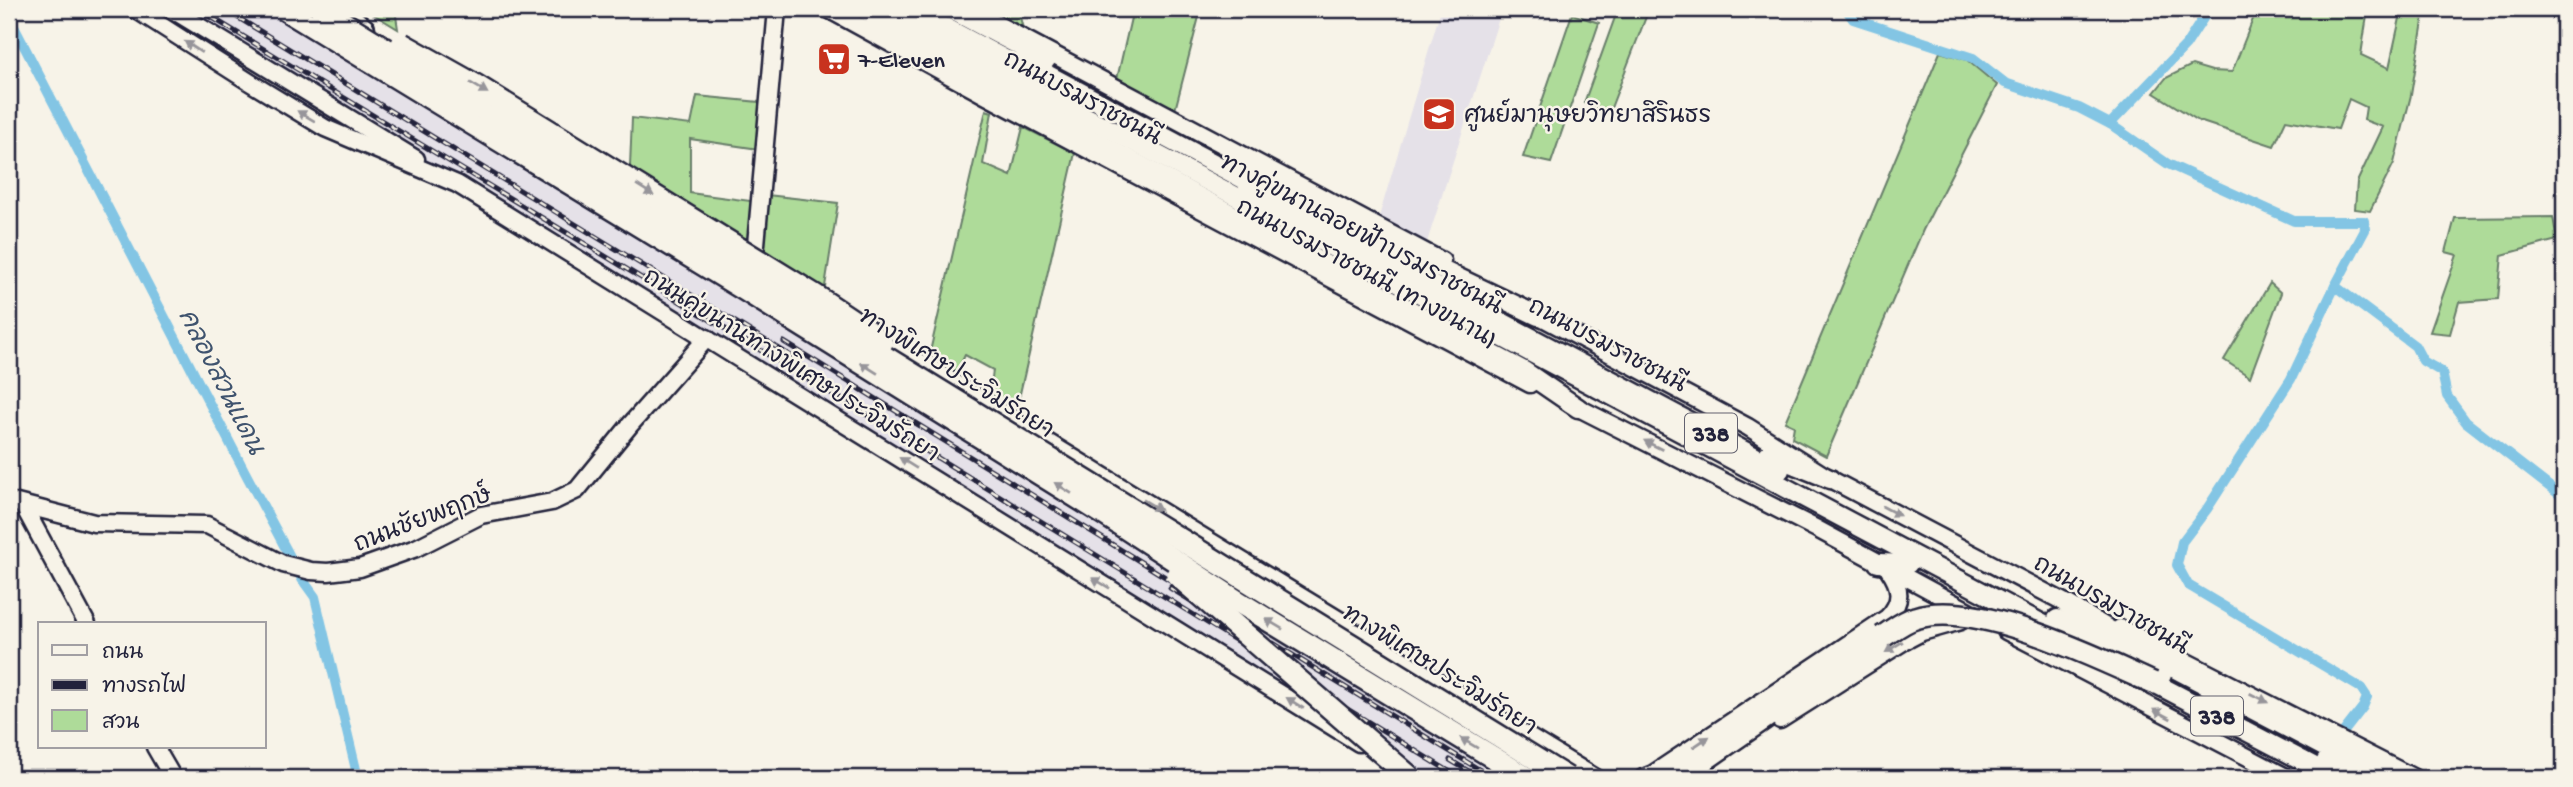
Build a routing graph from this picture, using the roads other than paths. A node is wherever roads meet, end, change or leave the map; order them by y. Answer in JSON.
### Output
{"nodes":[{"id":1,"x":135,"y":9,"type":"edge"},
{"id":2,"x":159,"y":9,"type":"edge"},
{"id":3,"x":171,"y":9,"type":"edge"},
{"id":4,"x":284,"y":9,"type":"edge"},
{"id":5,"x":303,"y":9,"type":"edge"},
{"id":6,"x":321,"y":9,"type":"edge"},
{"id":7,"x":332,"y":9,"type":"edge"},
{"id":8,"x":344,"y":9,"type":"edge"},
{"id":9,"x":777,"y":9,"type":"edge"},
{"id":10,"x":828,"y":9,"type":"edge"},
{"id":11,"x":866,"y":9,"type":"edge"},
{"id":12,"x":883,"y":9,"type":"edge"},
{"id":13,"x":911,"y":9,"type":"edge"},
{"id":14,"x":923,"y":9,"type":"edge"},
{"id":15,"x":950,"y":9,"type":"edge"},
{"id":16,"x":968,"y":9,"type":"edge"},
{"id":17,"x":430,"y":83,"type":"junction"},
{"id":18,"x":1059,"y":94,"type":"junction"},
{"id":19,"x":414,"y":164,"type":"junction"},
{"id":20,"x":457,"y":184,"type":"junction"},
{"id":21,"x":743,"y":271,"type":"junction"},
{"id":22,"x":765,"y":282,"type":"junction"},
{"id":23,"x":1538,"y":316,"type":"junction"},
{"id":24,"x":707,"y":338,"type":"junction"},
{"id":25,"x":1578,"y":408,"type":"junction"},
{"id":26,"x":1830,"y":479,"type":"junction"},
{"id":27,"x":17,"y":504,"type":"edge"},
{"id":28,"x":1104,"y":504,"type":"junction"},
{"id":29,"x":1908,"y":564,"type":"junction"},
{"id":30,"x":1883,"y":565,"type":"junction"},
{"id":31,"x":2066,"y":604,"type":"joint"},
{"id":32,"x":1895,"y":610,"type":"junction"},
{"id":33,"x":1981,"y":618,"type":"junction"},
{"id":34,"x":86,"y":622,"type":"edge"},
{"id":35,"x":1922,"y":632,"type":"junction"},
{"id":36,"x":1376,"y":644,"type":"junction"},
{"id":37,"x":2153,"y":683,"type":"junction"},
{"id":38,"x":156,"y":748,"type":"edge"},
{"id":39,"x":2291,"y":773,"type":"edge"},
{"id":40,"x":2399,"y":776,"type":"edge"},
{"id":41,"x":173,"y":778,"type":"edge"},
{"id":42,"x":1413,"y":778,"type":"edge"},
{"id":43,"x":1527,"y":778,"type":"edge"},
{"id":44,"x":1567,"y":778,"type":"edge"},
{"id":45,"x":1597,"y":778,"type":"edge"},
{"id":46,"x":1644,"y":778,"type":"edge"},
{"id":47,"x":1678,"y":778,"type":"edge"},
{"id":48,"x":1694,"y":778,"type":"edge"},
{"id":49,"x":2313,"y":778,"type":"edge"},
{"id":50,"x":2336,"y":778,"type":"edge"},
{"id":51,"x":2359,"y":778,"type":"edge"},
{"id":52,"x":2422,"y":778,"type":"edge"}],
"edges":[{"from":19,"to":1,"type":"main road","name":"ถนนคู่ขนานทางพิเศษประจิมรัถยา","one_way":true},
{"from":2,"to":19,"type":"main road"},
{"from":3,"to":20,"type":"main road"},
{"from":28,"to":4,"type":"highway","name":"ทางพิเศษประจิมรัถยา","one_way":true,"bridge":true},
{"from":5,"to":21,"type":"main road"},
{"from":6,"to":44,"type":"highway","name":"ทางพิเศษประจิมรัถยา","bridge":true},
{"from":7,"to":17,"type":"main road","name":"ถนนคู่ขนานทางพิเศษประจิมรัถยา"},
{"from":7,"to":28,"type":"highway","one_way":true,"bridge":true},
{"from":8,"to":17,"type":"main road"},
{"from":9,"to":21,"type":"main road"},
{"from":10,"to":25,"type":"main road","name":"ถนนบรมราชชนนี (ทางขนาน)","number":"338"},
{"from":11,"to":25,"type":"main road"},
{"from":11,"to":29,"type":"main road","name":"ถนนบรมราชชนนี","number":"338"},
{"from":12,"to":18,"type":"main road","name":"ทางคู่ขนานลอยฟ้าบรมราชชนนี"},
{"from":13,"to":18,"type":"main road","name":"ทางคู่ขนานลอยฟ้าบรมราชชนนี"},
{"from":14,"to":26,"type":"main road","name":"ถนนบรมราชชนนี","number":"338"},
{"from":15,"to":23,"type":"main road"},
{"from":16,"to":23,"type":"main road","name":"ถนนบรมราชชนนี (ทางขนาน)","number":"338"},
{"from":17,"to":21,"type":"main road","name":"ถนนคู่ขนานทางพิเศษประจิมรัถยา"},
{"from":18,"to":37,"type":"main road","name":"ทางคู่ขนานลอยฟ้าบรมราชชนนี","number":"338","bridge":true},
{"from":18,"to":51,"type":"main road","name":"ทางคู่ขนานลอยฟ้าบรมราชชนนี","number":"338"},
{"from":19,"to":20,"type":"main road","name":"ถนนคู่ขนานทางพิเศษประจิมรัถยา"},
{"from":20,"to":24,"type":"main road","name":"ถนนคู่ขนานทางพิเศษประจิมรัถยา"},
{"from":21,"to":22,"type":"main road"},
{"from":21,"to":22,"type":"main road"},
{"from":22,"to":36,"type":"main road","one_way":true},
{"from":23,"to":26,"type":"main road","name":"ถนนบรมราชชนนี (ทางขนาน)","number":"338"},
{"from":24,"to":27,"type":"main road","name":"ถนนชัยพฤกษ์"},
{"from":42,"to":24,"type":"main road","name":"ถนนคู่ขนานทางพิเศษประจิมรัถยา","one_way":true},
{"from":30,"to":25,"type":"main road","name":"ถนนบรมราชชนนี (ทางขนาน)","number":"338","one_way":true},
{"from":26,"to":31,"type":"main road","name":"ถนนบรมราชชนนี","number":"338","one_way":true},
{"from":27,"to":34,"type":"main road"},
{"from":28,"to":36,"type":"highway"},
{"from":28,"to":42,"type":"highway","bridge":true},
{"from":43,"to":28,"type":"highway","name":"ทางพิเศษประจิมรัถยา","one_way":true,"bridge":true},
{"from":29,"to":30,"type":"main road"},
{"from":29,"to":39,"type":"main road","name":"ถนนบรมราชชนนี"},
{"from":30,"to":32,"type":"main road"},
{"from":30,"to":33,"type":"main road","number":"338"},
{"from":31,"to":40,"type":"main road","name":"ถนนบรมราชชนนี","number":"338","one_way":true},
{"from":32,"to":35,"type":"main road"},
{"from":46,"to":32,"type":"main road","one_way":true},
{"from":33,"to":35,"type":"main road"},
{"from":39,"to":33,"type":"main road","number":"338","one_way":true},
{"from":35,"to":48,"type":"main road","one_way":true},
{"from":36,"to":45,"type":"main road"},
{"from":37,"to":47,"type":"highway","bridge":true},
{"from":37,"to":50,"type":"main road","name":"ทางคู่ขนานลอยฟ้าบรมราชชนนี","number":"338"},
{"from":38,"to":41,"type":"main road"},
{"from":39,"to":49,"type":"main road","name":"ถนนบรมราชชนนี","number":"338"},
{"from":40,"to":52,"type":"main road"}]}
